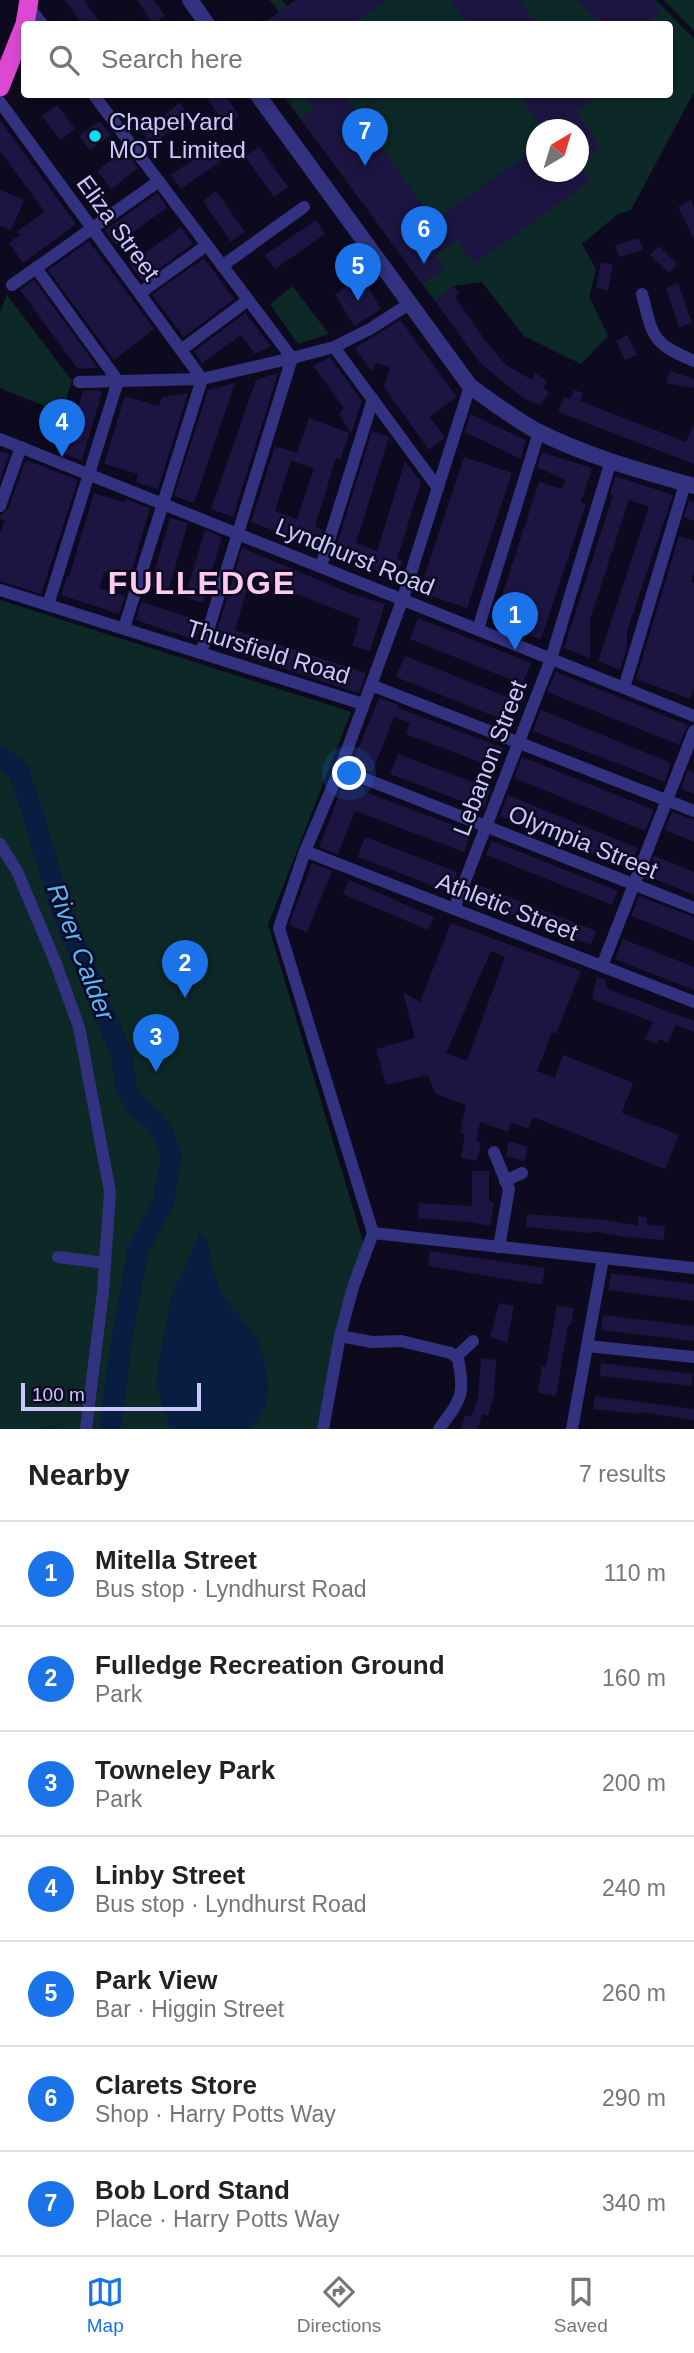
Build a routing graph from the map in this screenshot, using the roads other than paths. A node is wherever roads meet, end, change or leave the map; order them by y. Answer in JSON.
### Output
{"nodes":[{"id":1,"x":190,"y":0,"type":"edge"},
{"id":2,"x":29,"y":3,"type":"edge"},
{"id":3,"x":26,"y":21,"type":"edge"},
{"id":4,"x":39,"y":21,"type":"edge"},
{"id":5,"x":205,"y":21,"type":"edge"},
{"id":6,"x":21,"y":34,"type":"edge"},
{"id":7,"x":0,"y":87,"type":"edge"},
{"id":8,"x":96,"y":98,"type":"edge"},
{"id":9,"x":260,"y":98,"type":"edge"},
{"id":10,"x":0,"y":102,"type":"edge"},
{"id":11,"x":159,"y":181,"type":"junction"},
{"id":12,"x":304,"y":207,"type":"dead end"},
{"id":13,"x":92,"y":228,"type":"junction"},
{"id":14,"x":206,"y":245,"type":"junction"},
{"id":15,"x":222,"y":265,"type":"junction"},
{"id":16,"x":36,"y":268,"type":"junction"},
{"id":17,"x":12,"y":285,"type":"dead end"},
{"id":18,"x":139,"y":293,"type":"junction"},
{"id":19,"x":642,"y":294,"type":"dead end"},
{"id":20,"x":248,"y":300,"type":"junction"},
{"id":21,"x":410,"y":304,"type":"junction"},
{"id":22,"x":334,"y":346,"type":"junction"},
{"id":23,"x":181,"y":350,"type":"junction"},
{"id":24,"x":292,"y":358,"type":"junction"},
{"id":25,"x":694,"y":361,"type":"edge"},
{"id":26,"x":202,"y":379,"type":"junction"},
{"id":27,"x":118,"y":381,"type":"junction"},
{"id":28,"x":79,"y":383,"type":"dead end"},
{"id":29,"x":470,"y":386,"type":"junction"},
{"id":30,"x":373,"y":400,"type":"junction"},
{"id":31,"x":539,"y":432,"type":"junction"},
{"id":32,"x":0,"y":439,"type":"edge"},
{"id":33,"x":21,"y":447,"type":"junction"},
{"id":34,"x":611,"y":461,"type":"junction"},
{"id":35,"x":88,"y":474,"type":"junction"},
{"id":36,"x":690,"y":485,"type":"edge"},
{"id":37,"x":438,"y":488,"type":"junction"},
{"id":38,"x":163,"y":503,"type":"junction"},
{"id":39,"x":0,"y":506,"type":"edge"},
{"id":40,"x":237,"y":532,"type":"junction"},
{"id":41,"x":321,"y":566,"type":"junction"},
{"id":42,"x":0,"y":590,"type":"edge"},
{"id":43,"x":403,"y":598,"type":"junction"},
{"id":44,"x":48,"y":605,"type":"junction"},
{"id":45,"x":124,"y":628,"type":"junction"},
{"id":46,"x":478,"y":629,"type":"junction"},
{"id":47,"x":201,"y":653,"type":"junction"},
{"id":48,"x":551,"y":659,"type":"junction"},
{"id":49,"x":371,"y":685,"type":"junction"},
{"id":50,"x":624,"y":688,"type":"junction"},
{"id":51,"x":363,"y":704,"type":"junction"},
{"id":52,"x":694,"y":716,"type":"edge"},
{"id":53,"x":694,"y":731,"type":"edge"},
{"id":54,"x":519,"y":743,"type":"junction"},
{"id":55,"x":340,"y":769,"type":"junction"},
{"id":56,"x":667,"y":801,"type":"junction"},
{"id":57,"x":694,"y":811,"type":"edge"},
{"id":58,"x":486,"y":826,"type":"junction"},
{"id":59,"x":0,"y":844,"type":"edge"},
{"id":60,"x":305,"y":851,"type":"junction"},
{"id":61,"x":634,"y":885,"type":"junction"},
{"id":62,"x":694,"y":908,"type":"edge"},
{"id":63,"x":454,"y":909,"type":"junction"},
{"id":64,"x":602,"y":966,"type":"junction"},
{"id":65,"x":694,"y":1002,"type":"edge"},
{"id":66,"x":494,"y":1152,"type":"dead end"},
{"id":67,"x":522,"y":1173,"type":"dead end"},
{"id":68,"x":505,"y":1181,"type":"junction"},
{"id":69,"x":373,"y":1233,"type":"junction"},
{"id":70,"x":499,"y":1247,"type":"junction"},
{"id":71,"x":58,"y":1257,"type":"dead end"},
{"id":72,"x":603,"y":1258,"type":"junction"},
{"id":73,"x":105,"y":1263,"type":"junction"},
{"id":74,"x":694,"y":1268,"type":"edge"},
{"id":75,"x":340,"y":1336,"type":"junction"},
{"id":76,"x":473,"y":1341,"type":"dead end"},
{"id":77,"x":587,"y":1346,"type":"junction"},
{"id":78,"x":456,"y":1357,"type":"junction"},
{"id":79,"x":694,"y":1357,"type":"edge"},
{"id":80,"x":86,"y":1429,"type":"edge"},
{"id":81,"x":323,"y":1429,"type":"edge"},
{"id":82,"x":439,"y":1429,"type":"edge"},
{"id":83,"x":572,"y":1429,"type":"edge"}],
"edges":[{"from":1,"to":5,"type":"street"},
{"from":2,"to":3,"type":"highway"},
{"from":2,"to":4,"type":"street"},
{"from":6,"to":7,"type":"highway"},
{"from":8,"to":11,"type":"street"},
{"from":9,"to":21,"type":"street"},
{"from":10,"to":13,"type":"street","name":"Eliza Street"},
{"from":11,"to":13,"type":"street"},
{"from":11,"to":14,"type":"street"},
{"from":12,"to":15,"type":"street"},
{"from":13,"to":16,"type":"street"},
{"from":13,"to":18,"type":"street","name":"Eliza Street"},
{"from":14,"to":15,"type":"street"},
{"from":14,"to":18,"type":"street"},
{"from":15,"to":20,"type":"street"},
{"from":16,"to":17,"type":"street"},
{"from":16,"to":27,"type":"street"},
{"from":18,"to":23,"type":"street","name":"Eliza Street"},
{"from":19,"to":25,"type":"street"},
{"from":20,"to":23,"type":"street"},
{"from":20,"to":24,"type":"street"},
{"from":21,"to":22,"type":"street"},
{"from":21,"to":29,"type":"street"},
{"from":22,"to":24,"type":"street"},
{"from":22,"to":30,"type":"street"},
{"from":23,"to":26,"type":"street","name":"Eliza Street"},
{"from":24,"to":26,"type":"street"},
{"from":24,"to":40,"type":"street"},
{"from":26,"to":27,"type":"street"},
{"from":26,"to":38,"type":"street"},
{"from":27,"to":28,"type":"street"},
{"from":27,"to":35,"type":"street"},
{"from":29,"to":31,"type":"street"},
{"from":29,"to":37,"type":"street"},
{"from":30,"to":37,"type":"street"},
{"from":30,"to":41,"type":"street"},
{"from":31,"to":34,"type":"street"},
{"from":31,"to":46,"type":"street"},
{"from":32,"to":33,"type":"street","name":"Lyndhurst Road"},
{"from":33,"to":35,"type":"street","name":"Lyndhurst Road"},
{"from":33,"to":39,"type":"street"},
{"from":34,"to":36,"type":"street"},
{"from":34,"to":48,"type":"street","name":"Lebanon Street"},
{"from":35,"to":38,"type":"street","name":"Lyndhurst Road"},
{"from":35,"to":44,"type":"street"},
{"from":36,"to":50,"type":"street"},
{"from":37,"to":43,"type":"street"},
{"from":38,"to":40,"type":"street","name":"Lyndhurst Road"},
{"from":38,"to":45,"type":"street"},
{"from":40,"to":41,"type":"street","name":"Lyndhurst Road"},
{"from":40,"to":47,"type":"street"},
{"from":41,"to":43,"type":"street","name":"Lyndhurst Road"},
{"from":42,"to":44,"type":"street","name":"Thursfield Road"},
{"from":43,"to":46,"type":"street","name":"Lyndhurst Road"},
{"from":43,"to":49,"type":"street"},
{"from":44,"to":45,"type":"street","name":"Thursfield Road"},
{"from":45,"to":47,"type":"street","name":"Thursfield Road"},
{"from":46,"to":48,"type":"street","name":"Lyndhurst Road"},
{"from":47,"to":51,"type":"street","name":"Thursfield Road"},
{"from":48,"to":50,"type":"street","name":"Lyndhurst Road"},
{"from":48,"to":54,"type":"street","name":"Lebanon Street"},
{"from":49,"to":51,"type":"street"},
{"from":49,"to":54,"type":"street"},
{"from":50,"to":52,"type":"street","name":"Lyndhurst Road"},
{"from":51,"to":55,"type":"street"},
{"from":53,"to":56,"type":"street"},
{"from":54,"to":56,"type":"street"},
{"from":54,"to":58,"type":"street","name":"Lebanon Street"},
{"from":55,"to":58,"type":"street","name":"Olympia Street"},
{"from":55,"to":60,"type":"street"},
{"from":56,"to":57,"type":"street"},
{"from":56,"to":61,"type":"street"},
{"from":58,"to":61,"type":"street","name":"Olympia Street"},
{"from":58,"to":63,"type":"street","name":"Lebanon Street"},
{"from":59,"to":73,"type":"street"},
{"from":60,"to":63,"type":"street","name":"Athletic Street"},
{"from":60,"to":69,"type":"street"},
{"from":61,"to":62,"type":"street","name":"Olympia Street"},
{"from":61,"to":64,"type":"street"},
{"from":63,"to":64,"type":"street","name":"Athletic Street"},
{"from":64,"to":65,"type":"street","name":"Athletic Street"},
{"from":66,"to":68,"type":"street"},
{"from":67,"to":68,"type":"street"},
{"from":68,"to":70,"type":"street"},
{"from":69,"to":70,"type":"street"},
{"from":69,"to":75,"type":"street"},
{"from":70,"to":72,"type":"street"},
{"from":71,"to":73,"type":"street"},
{"from":72,"to":74,"type":"street"},
{"from":72,"to":77,"type":"street"},
{"from":73,"to":80,"type":"street"},
{"from":75,"to":78,"type":"street"},
{"from":75,"to":81,"type":"street"},
{"from":76,"to":78,"type":"street"},
{"from":77,"to":79,"type":"street"},
{"from":77,"to":83,"type":"street"},
{"from":78,"to":82,"type":"street"}]}
